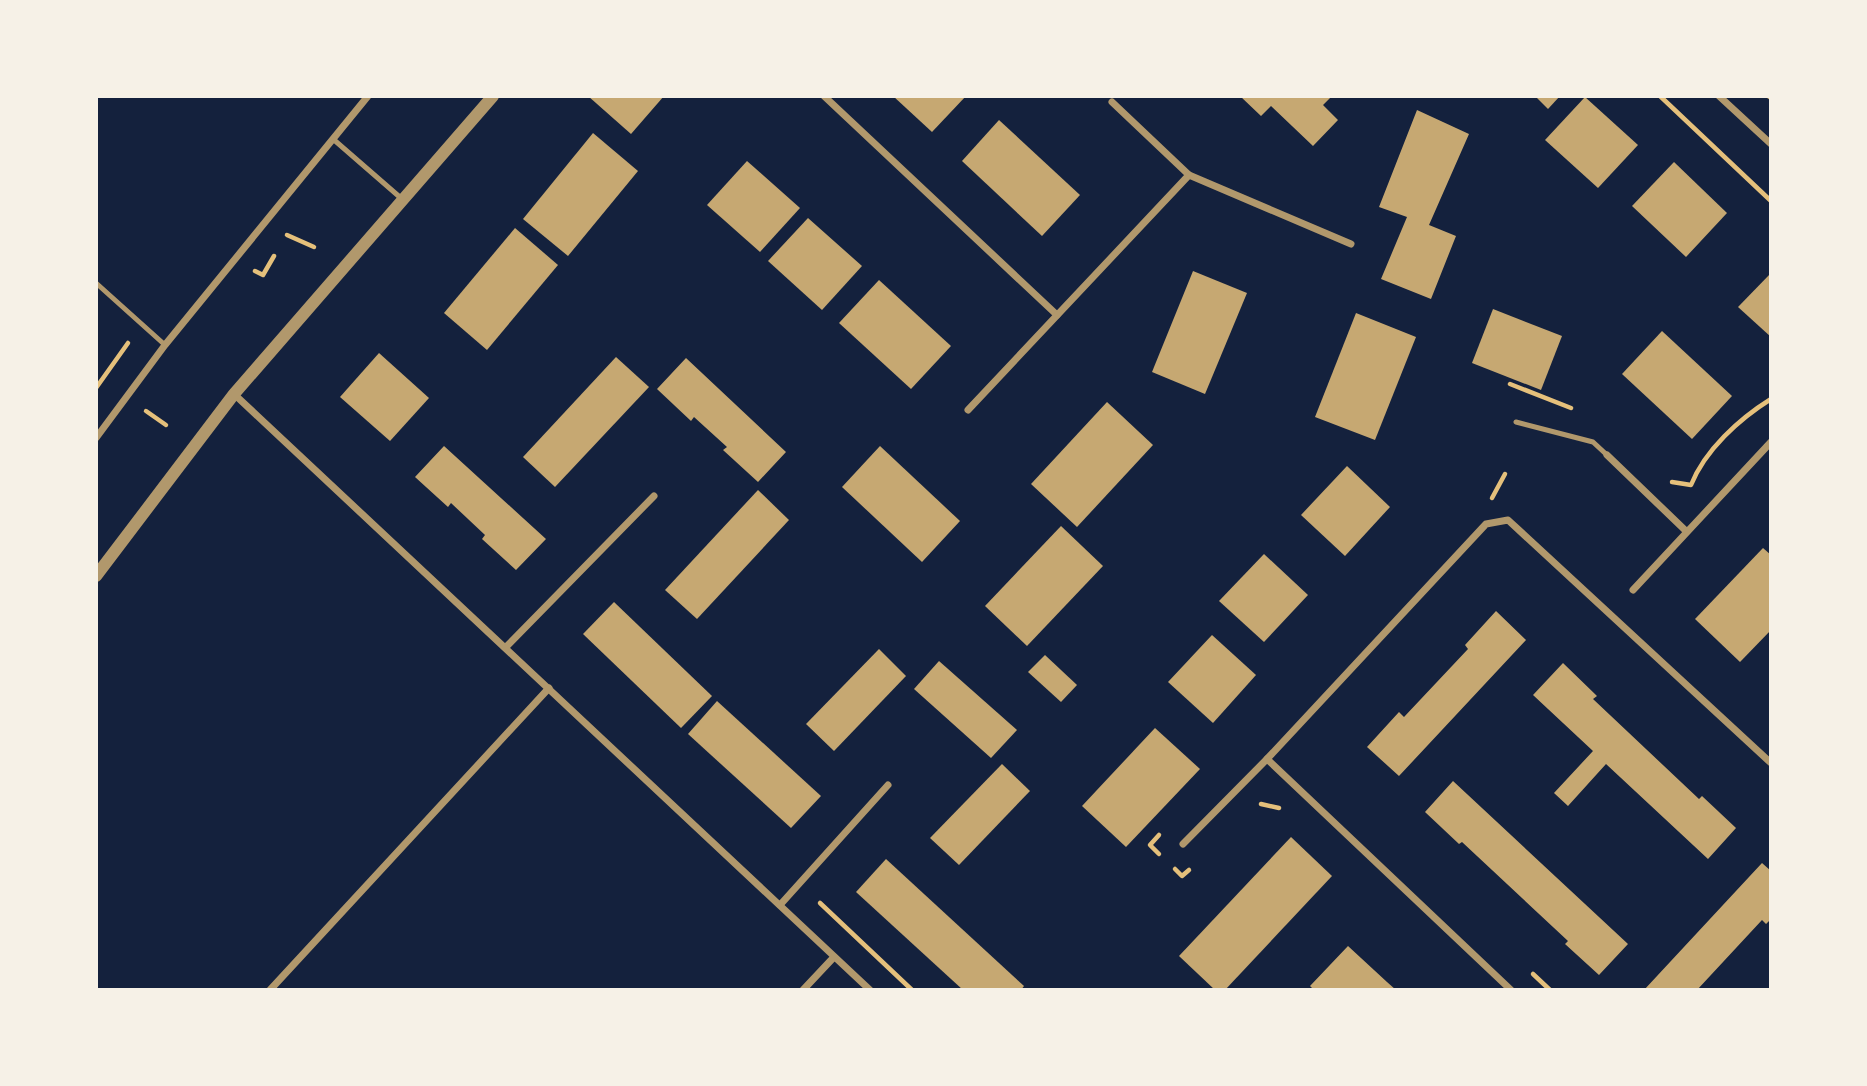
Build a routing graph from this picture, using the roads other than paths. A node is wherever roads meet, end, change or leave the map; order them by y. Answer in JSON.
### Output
{"nodes":[{"id":1,"x":368,"y":96,"type":"edge"},
{"id":2,"x":493,"y":96,"type":"edge"},
{"id":3,"x":824,"y":96,"type":"edge"},
{"id":4,"x":1719,"y":96,"type":"edge"},
{"id":5,"x":1112,"y":103,"type":"dead end"},
{"id":6,"x":333,"y":139,"type":"junction"},
{"id":7,"x":1771,"y":144,"type":"edge"},
{"id":8,"x":1189,"y":175,"type":"junction"},
{"id":9,"x":404,"y":200,"type":"junction"},
{"id":10,"x":1351,"y":244,"type":"dead end"},
{"id":11,"x":96,"y":284,"type":"edge"},
{"id":12,"x":1056,"y":315,"type":"junction"},
{"id":13,"x":165,"y":345,"type":"junction"},
{"id":14,"x":234,"y":394,"type":"junction"},
{"id":15,"x":968,"y":411,"type":"dead end"},
{"id":16,"x":1516,"y":422,"type":"dead end"},
{"id":17,"x":96,"y":438,"type":"edge"},
{"id":18,"x":1771,"y":442,"type":"edge"},
{"id":19,"x":1607,"y":454,"type":"joint"},
{"id":20,"x":654,"y":496,"type":"dead end"},
{"id":21,"x":1686,"y":531,"type":"junction"},
{"id":22,"x":96,"y":576,"type":"edge"},
{"id":23,"x":1633,"y":590,"type":"dead end"},
{"id":24,"x":506,"y":647,"type":"junction"},
{"id":25,"x":549,"y":688,"type":"junction"},
{"id":26,"x":1266,"y":759,"type":"junction"},
{"id":27,"x":1771,"y":763,"type":"edge"},
{"id":28,"x":888,"y":785,"type":"dead end"},
{"id":29,"x":1182,"y":844,"type":"dead end"},
{"id":30,"x":780,"y":905,"type":"junction"},
{"id":31,"x":834,"y":957,"type":"junction"},
{"id":32,"x":270,"y":990,"type":"edge"},
{"id":33,"x":803,"y":990,"type":"edge"},
{"id":34,"x":870,"y":990,"type":"edge"},
{"id":35,"x":1511,"y":990,"type":"edge"}],
"edges":[{"from":1,"to":6,"type":"street"},
{"from":2,"to":9,"type":"street"},
{"from":3,"to":12,"type":"street"},
{"from":4,"to":7,"type":"street"},
{"from":5,"to":8,"type":"street"},
{"from":6,"to":9,"type":"lane"},
{"from":6,"to":13,"type":"street"},
{"from":8,"to":10,"type":"street"},
{"from":8,"to":12,"type":"street"},
{"from":9,"to":14,"type":"street"},
{"from":11,"to":13,"type":"lane"},
{"from":12,"to":15,"type":"street"},
{"from":13,"to":17,"type":"street"},
{"from":14,"to":22,"type":"street"},
{"from":14,"to":24,"type":"street"},
{"from":16,"to":19,"type":"lane"},
{"from":18,"to":21,"type":"street"},
{"from":19,"to":21,"type":"street"},
{"from":20,"to":24,"type":"street"},
{"from":21,"to":23,"type":"street"},
{"from":24,"to":25,"type":"street"},
{"from":25,"to":30,"type":"street"},
{"from":25,"to":32,"type":"street"},
{"from":26,"to":27,"type":"street"},
{"from":26,"to":29,"type":"street"},
{"from":26,"to":35,"type":"street"},
{"from":28,"to":30,"type":"street"},
{"from":30,"to":31,"type":"street"},
{"from":31,"to":33,"type":"street"},
{"from":31,"to":34,"type":"street"}]}
